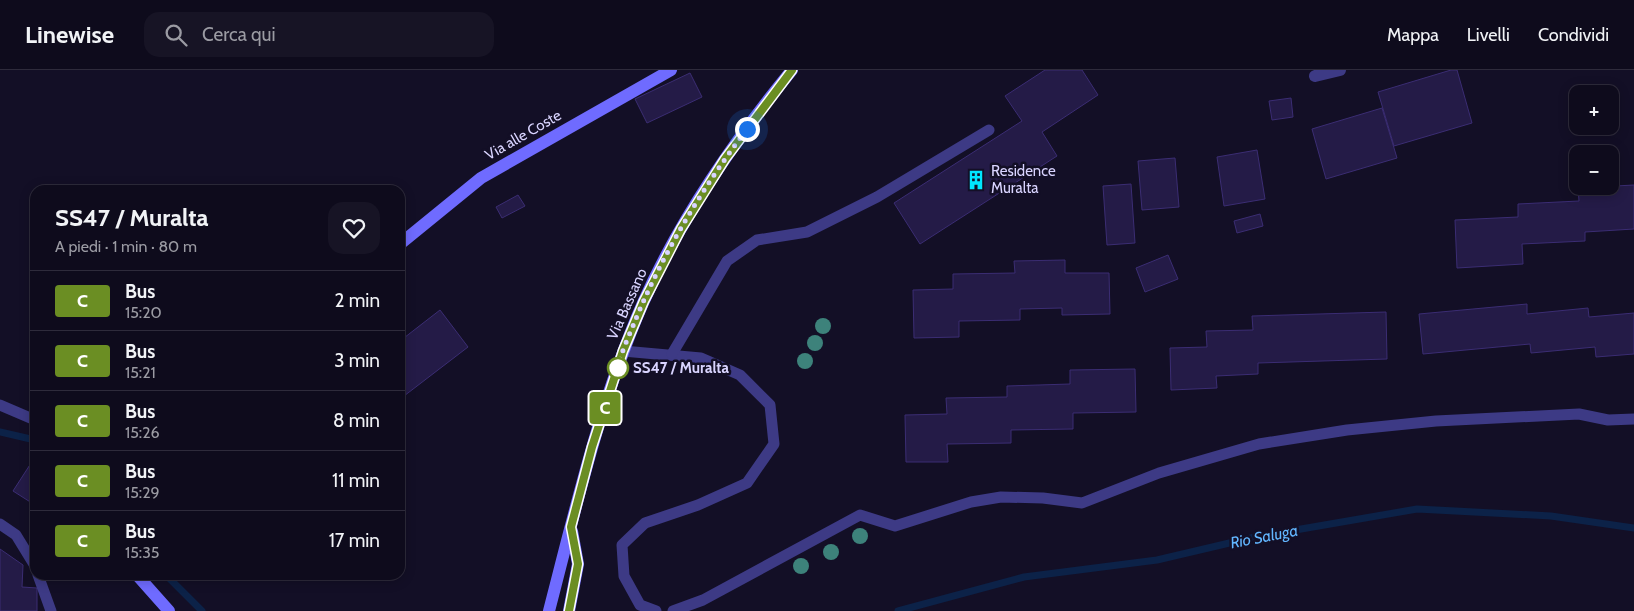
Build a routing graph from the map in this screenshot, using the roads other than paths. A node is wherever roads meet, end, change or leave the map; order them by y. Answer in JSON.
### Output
{"nodes":[{"id":1,"x":671,"y":70,"type":"edge"},
{"id":2,"x":792,"y":70,"type":"edge"},
{"id":3,"x":1340,"y":70,"type":"edge"},
{"id":4,"x":1315,"y":76,"type":"dead end"},
{"id":5,"x":989,"y":130,"type":"dead end"},
{"id":6,"x":405,"y":240,"type":"edge"},
{"id":7,"x":623,"y":351,"type":"junction"},
{"id":8,"x":672,"y":354,"type":"junction"},
{"id":9,"x":0,"y":404,"type":"edge"},
{"id":10,"x":30,"y":418,"type":"edge"},
{"id":11,"x":1634,"y":419,"type":"edge"},
{"id":12,"x":0,"y":524,"type":"edge"},
{"id":13,"x":571,"y":527,"type":"junction"},
{"id":14,"x":30,"y":558,"type":"edge"},
{"id":15,"x":40,"y":580,"type":"edge"},
{"id":16,"x":141,"y":580,"type":"edge"},
{"id":17,"x":51,"y":611,"type":"edge"},
{"id":18,"x":169,"y":611,"type":"edge"},
{"id":19,"x":549,"y":611,"type":"edge"},
{"id":20,"x":569,"y":611,"type":"edge"},
{"id":21,"x":656,"y":611,"type":"edge"},
{"id":22,"x":673,"y":611,"type":"edge"}],
"edges":[{"from":1,"to":6,"type":"main road","name":"Via alle Coste"},
{"from":2,"to":7,"type":"main road","name":"Via Bassano"},
{"from":3,"to":4,"type":"street"},
{"from":5,"to":8,"type":"lane"},
{"from":7,"to":8,"type":"lane"},
{"from":7,"to":13,"type":"main road","name":"Via Bassano"},
{"from":8,"to":21,"type":"lane"},
{"from":9,"to":10,"type":"lane"},
{"from":11,"to":22,"type":"lane"},
{"from":12,"to":14,"type":"lane"},
{"from":13,"to":19,"type":"main road","name":"Via Bassano"},
{"from":13,"to":20,"type":"main road"},
{"from":15,"to":17,"type":"lane"},
{"from":16,"to":18,"type":"main road"}]}
